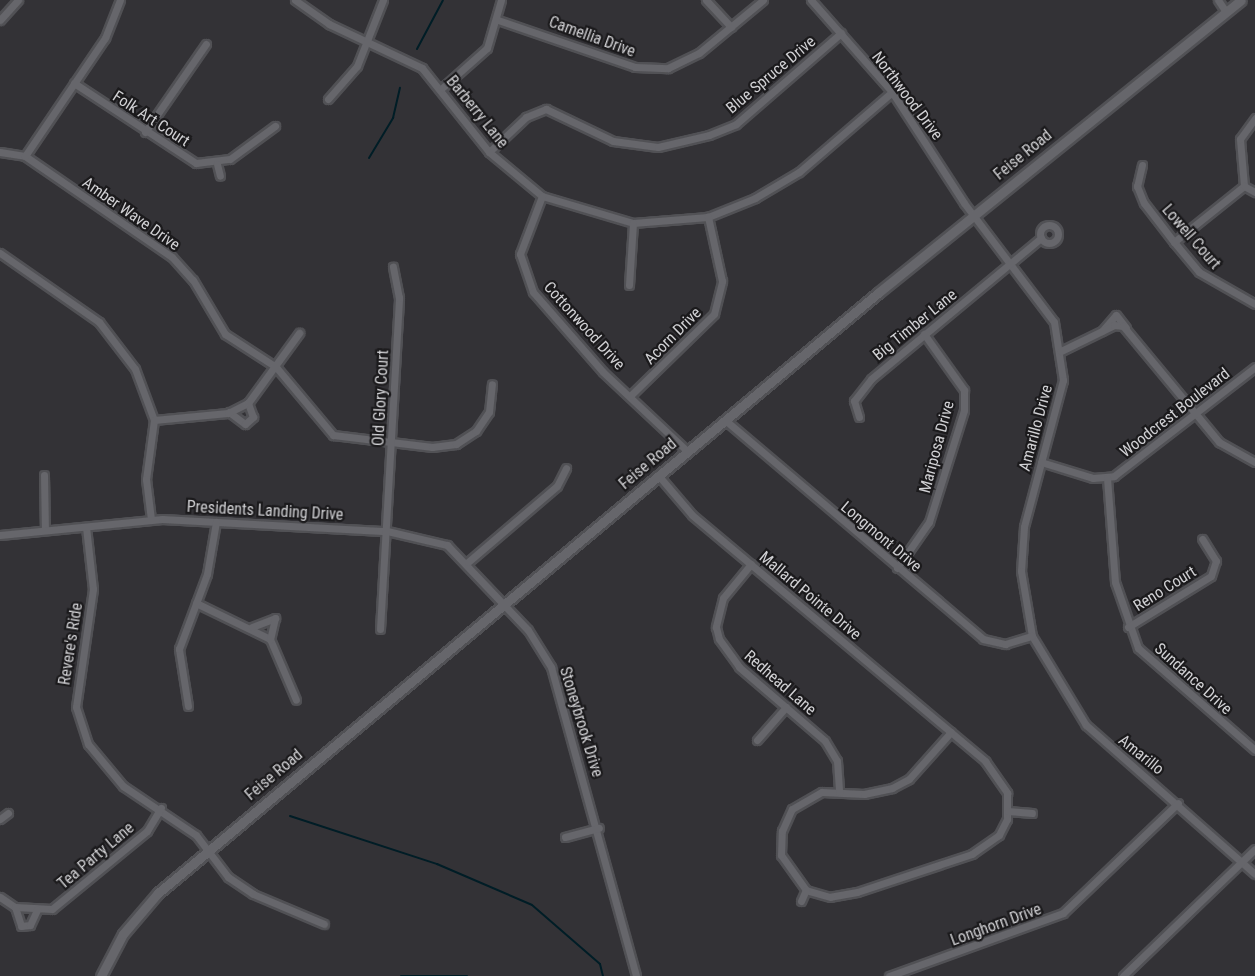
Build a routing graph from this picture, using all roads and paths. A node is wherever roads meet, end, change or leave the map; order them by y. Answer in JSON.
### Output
{"nodes":[{"id":1,"x":18,"y":0,"type":"edge"},
{"id":2,"x":120,"y":0,"type":"edge"},
{"id":3,"x":295,"y":0,"type":"edge"},
{"id":4,"x":383,"y":0,"type":"edge"},
{"id":5,"x":501,"y":0,"type":"edge"},
{"id":6,"x":706,"y":0,"type":"edge"},
{"id":7,"x":763,"y":0,"type":"edge"},
{"id":8,"x":811,"y":0,"type":"edge"},
{"id":9,"x":1218,"y":0,"type":"edge"},
{"id":10,"x":1241,"y":0,"type":"edge"},
{"id":11,"x":1226,"y":12,"type":"junction"},
{"id":12,"x":0,"y":20,"type":"edge"},
{"id":13,"x":498,"y":20,"type":"junction"},
{"id":14,"x":731,"y":27,"type":"junction"},
{"id":15,"x":841,"y":33,"type":"junction"},
{"id":16,"x":367,"y":40,"type":"junction"},
{"id":17,"x":206,"y":44,"type":"dead end"},
{"id":18,"x":74,"y":83,"type":"junction"},
{"id":19,"x":442,"y":88,"type":"junction"},
{"id":20,"x":892,"y":93,"type":"junction"},
{"id":21,"x":328,"y":99,"type":"dead end"},
{"id":22,"x":1255,"y":118,"type":"edge"},
{"id":23,"x":275,"y":126,"type":"dead end"},
{"id":24,"x":145,"y":132,"type":"junction"},
{"id":25,"x":0,"y":152,"type":"edge"},
{"id":26,"x":489,"y":152,"type":"junction"},
{"id":27,"x":25,"y":156,"type":"junction"},
{"id":28,"x":217,"y":164,"type":"junction"},
{"id":29,"x":1142,"y":165,"type":"dead end"},
{"id":30,"x":220,"y":176,"type":"dead end"},
{"id":31,"x":1244,"y":186,"type":"junction"},
{"id":32,"x":1255,"y":192,"type":"edge"},
{"id":33,"x":542,"y":196,"type":"junction"},
{"id":34,"x":973,"y":215,"type":"junction"},
{"id":35,"x":708,"y":217,"type":"junction"},
{"id":36,"x":633,"y":223,"type":"junction"},
{"id":37,"x":1041,"y":238,"type":"dead end"},
{"id":38,"x":1174,"y":242,"type":"junction"},
{"id":39,"x":0,"y":253,"type":"edge"},
{"id":40,"x":1012,"y":263,"type":"junction"},
{"id":41,"x":393,"y":267,"type":"dead end"},
{"id":42,"x":629,"y":285,"type":"dead end"},
{"id":43,"x":1255,"y":304,"type":"edge"},
{"id":44,"x":299,"y":333,"type":"dead end"},
{"id":45,"x":924,"y":334,"type":"junction"},
{"id":46,"x":1061,"y":351,"type":"junction"},
{"id":47,"x":276,"y":367,"type":"junction"},
{"id":48,"x":1255,"y":367,"type":"edge"},
{"id":49,"x":492,"y":384,"type":"dead end"},
{"id":50,"x":631,"y":395,"type":"junction"},
{"id":51,"x":248,"y":403,"type":"junction"},
{"id":52,"x":229,"y":412,"type":"junction"},
{"id":53,"x":1196,"y":414,"type":"junction"},
{"id":54,"x":859,"y":417,"type":"dead end"},
{"id":55,"x":154,"y":420,"type":"junction"},
{"id":56,"x":725,"y":420,"type":"junction"},
{"id":57,"x":391,"y":443,"type":"junction"},
{"id":58,"x":687,"y":451,"type":"junction"},
{"id":59,"x":1041,"y":462,"type":"junction"},
{"id":60,"x":1255,"y":462,"type":"edge"},
{"id":61,"x":566,"y":468,"type":"dead end"},
{"id":62,"x":44,"y":475,"type":"dead end"},
{"id":63,"x":658,"y":475,"type":"junction"},
{"id":64,"x":1107,"y":478,"type":"junction"},
{"id":65,"x":151,"y":519,"type":"junction"},
{"id":66,"x":216,"y":522,"type":"junction"},
{"id":67,"x":86,"y":527,"type":"junction"},
{"id":68,"x":45,"y":530,"type":"junction"},
{"id":69,"x":387,"y":531,"type":"junction"},
{"id":70,"x":0,"y":535,"type":"edge"},
{"id":71,"x":1202,"y":539,"type":"dead end"},
{"id":72,"x":468,"y":562,"type":"junction"},
{"id":73,"x":751,"y":564,"type":"junction"},
{"id":74,"x":897,"y":568,"type":"junction"},
{"id":75,"x":503,"y":602,"type":"junction"},
{"id":76,"x":196,"y":603,"type":"junction"},
{"id":77,"x":252,"y":627,"type":"junction"},
{"id":78,"x":1128,"y":627,"type":"junction"},
{"id":79,"x":380,"y":629,"type":"dead end"},
{"id":80,"x":1032,"y":636,"type":"junction"},
{"id":81,"x":270,"y":639,"type":"junction"},
{"id":82,"x":296,"y":700,"type":"dead end"},
{"id":83,"x":188,"y":705,"type":"dead end"},
{"id":84,"x":786,"y":707,"type":"junction"},
{"id":85,"x":951,"y":732,"type":"junction"},
{"id":86,"x":757,"y":740,"type":"dead end"},
{"id":87,"x":1255,"y":750,"type":"edge"},
{"id":88,"x":839,"y":792,"type":"junction"},
{"id":89,"x":1178,"y":803,"type":"junction"},
{"id":90,"x":160,"y":808,"type":"junction"},
{"id":91,"x":1008,"y":811,"type":"junction"},
{"id":92,"x":8,"y":813,"type":"dead end"},
{"id":93,"x":1032,"y":813,"type":"dead end"},
{"id":94,"x":0,"y":819,"type":"edge"},
{"id":95,"x":599,"y":828,"type":"junction"},
{"id":96,"x":565,"y":837,"type":"dead end"},
{"id":97,"x":1255,"y":849,"type":"edge"},
{"id":98,"x":208,"y":850,"type":"junction"},
{"id":99,"x":1242,"y":862,"type":"junction"},
{"id":100,"x":1255,"y":874,"type":"edge"},
{"id":101,"x":806,"y":890,"type":"junction"},
{"id":102,"x":0,"y":897,"type":"edge"},
{"id":103,"x":801,"y":901,"type":"dead end"},
{"id":104,"x":15,"y":907,"type":"junction"},
{"id":105,"x":38,"y":910,"type":"junction"},
{"id":106,"x":324,"y":924,"type":"dead end"},
{"id":107,"x":101,"y":976,"type":"edge"},
{"id":108,"x":636,"y":976,"type":"edge"},
{"id":109,"x":889,"y":976,"type":"edge"},
{"id":110,"x":1123,"y":976,"type":"edge"}],
"edges":[{"from":1,"to":12,"type":"street"},
{"from":2,"to":18,"type":"street"},
{"from":3,"to":16,"type":"street","name":"Barberry Lane"},
{"from":4,"to":16,"type":"street"},
{"from":5,"to":13,"type":"street"},
{"from":6,"to":14,"type":"street"},
{"from":7,"to":14,"type":"street","name":"Camellia Drive"},
{"from":8,"to":15,"type":"street","name":"Northwood Drive"},
{"from":9,"to":11,"type":"street"},
{"from":10,"to":11,"type":"main road","name":"Feise Road"},
{"from":11,"to":34,"type":"main road","name":"Feise Road"},
{"from":13,"to":14,"type":"street","name":"Camellia Drive"},
{"from":13,"to":19,"type":"street"},
{"from":15,"to":20,"type":"street","name":"Northwood Drive"},
{"from":15,"to":26,"type":"street","name":"Blue Spruce Drive"},
{"from":16,"to":19,"type":"street","name":"Barberry Lane"},
{"from":16,"to":21,"type":"street"},
{"from":17,"to":24,"type":"street"},
{"from":18,"to":24,"type":"street","name":"Folk Art Court"},
{"from":18,"to":27,"type":"street"},
{"from":19,"to":26,"type":"street","name":"Barberry Lane"},
{"from":20,"to":34,"type":"street","name":"Northwood Drive"},
{"from":20,"to":35,"type":"street","name":"Barberry Lane"},
{"from":22,"to":31,"type":"street"},
{"from":23,"to":28,"type":"street"},
{"from":24,"to":28,"type":"street","name":"Folk Art Court"},
{"from":25,"to":27,"type":"street","name":"Amber Wave Drive"},
{"from":26,"to":33,"type":"street","name":"Barberry Lane"},
{"from":27,"to":47,"type":"street","name":"Amber Wave Drive"},
{"from":28,"to":30,"type":"street"},
{"from":29,"to":38,"type":"street","name":"Lowell Court"},
{"from":31,"to":32,"type":"street"},
{"from":31,"to":38,"type":"street"},
{"from":33,"to":36,"type":"street","name":"Barberry Lane"},
{"from":33,"to":50,"type":"street","name":"Cottonwood Drive"},
{"from":34,"to":40,"type":"street","name":"Amarillo Drive"},
{"from":34,"to":56,"type":"main road","name":"Feise Road"},
{"from":35,"to":36,"type":"street","name":"Barberry Lane"},
{"from":35,"to":50,"type":"street","name":"Acorn Drive"},
{"from":36,"to":42,"type":"street"},
{"from":37,"to":40,"type":"street","name":"Big Timber Lane"},
{"from":38,"to":43,"type":"street","name":"Lowell Court"},
{"from":39,"to":55,"type":"street"},
{"from":40,"to":45,"type":"street","name":"Big Timber Lane"},
{"from":40,"to":46,"type":"street","name":"Amarillo Drive"},
{"from":41,"to":57,"type":"street","name":"Old Glory Court"},
{"from":44,"to":47,"type":"street"},
{"from":45,"to":54,"type":"street","name":"Big Timber Lane"},
{"from":45,"to":74,"type":"street","name":"Mariposa Drive"},
{"from":46,"to":53,"type":"street"},
{"from":46,"to":59,"type":"street","name":"Amarillo Drive"},
{"from":47,"to":51,"type":"street"},
{"from":47,"to":57,"type":"street","name":"Amber Wave Drive"},
{"from":48,"to":53,"type":"street","name":"Woodcrest Boulevard"},
{"from":49,"to":57,"type":"street","name":"Amber Wave Drive"},
{"from":50,"to":58,"type":"street","name":"Cottonwood Drive"},
{"from":51,"to":52,"type":"street"},
{"from":51,"to":52,"type":"street"},
{"from":52,"to":55,"type":"street"},
{"from":53,"to":60,"type":"street"},
{"from":53,"to":64,"type":"street","name":"Woodcrest Boulevard"},
{"from":55,"to":65,"type":"street"},
{"from":56,"to":58,"type":"main road","name":"Feise Road"},
{"from":56,"to":74,"type":"street","name":"Longmont Drive"},
{"from":57,"to":69,"type":"street","name":"Old Glory Court"},
{"from":58,"to":63,"type":"main road","name":"Feise Road"},
{"from":59,"to":64,"type":"street"},
{"from":59,"to":80,"type":"street","name":"Amarillo Drive"},
{"from":61,"to":72,"type":"street"},
{"from":62,"to":68,"type":"street"},
{"from":63,"to":73,"type":"street","name":"Mallard Pointe Drive"},
{"from":63,"to":75,"type":"main road","name":"Feise Road"},
{"from":64,"to":78,"type":"street","name":"Sundance Drive"},
{"from":65,"to":66,"type":"street","name":"Presidents Landing Drive"},
{"from":65,"to":67,"type":"street","name":"Presidents Landing Drive"},
{"from":66,"to":69,"type":"street","name":"Presidents Landing Drive"},
{"from":66,"to":76,"type":"street"},
{"from":67,"to":68,"type":"street","name":"Presidents Landing Drive"},
{"from":67,"to":90,"type":"street","name":"Revere's Ride"},
{"from":68,"to":70,"type":"street","name":"Presidents Landing Drive"},
{"from":69,"to":72,"type":"street","name":"Presidents Landing Drive"},
{"from":69,"to":79,"type":"street","name":"Old Glory Court"},
{"from":71,"to":78,"type":"street","name":"Reno Court"},
{"from":72,"to":75,"type":"street","name":"Presidents Landing Drive"},
{"from":73,"to":84,"type":"street","name":"Redhead Lane"},
{"from":73,"to":85,"type":"street","name":"Mallard Pointe Drive"},
{"from":74,"to":80,"type":"street","name":"Longmont Drive"},
{"from":75,"to":95,"type":"street","name":"Stoneybrook Drive"},
{"from":75,"to":98,"type":"main road","name":"Feise Road"},
{"from":76,"to":77,"type":"street"},
{"from":76,"to":83,"type":"street"},
{"from":77,"to":81,"type":"street"},
{"from":77,"to":81,"type":"street"},
{"from":78,"to":87,"type":"street","name":"Sundance Drive"},
{"from":80,"to":89,"type":"street","name":"Amarillo"},
{"from":81,"to":82,"type":"street"},
{"from":84,"to":86,"type":"street"},
{"from":84,"to":88,"type":"street","name":"Redhead Lane"},
{"from":85,"to":88,"type":"street"},
{"from":85,"to":91,"type":"street","name":"Mallard Pointe Drive"},
{"from":88,"to":101,"type":"street"},
{"from":89,"to":99,"type":"street","name":"Amarillo"},
{"from":89,"to":109,"type":"street","name":"Longhorn Drive"},
{"from":90,"to":98,"type":"street","name":"Revere's Ride"},
{"from":90,"to":105,"type":"street","name":"Tea Party Lane"},
{"from":91,"to":93,"type":"street"},
{"from":91,"to":101,"type":"street"},
{"from":92,"to":94,"type":"street"},
{"from":95,"to":96,"type":"street"},
{"from":95,"to":108,"type":"street","name":"Stoneybrook Drive"},
{"from":97,"to":99,"type":"street"},
{"from":98,"to":106,"type":"street","name":"Revere's Ride"},
{"from":98,"to":107,"type":"main road","name":"Feise Road"},
{"from":99,"to":100,"type":"street","name":"Amarillo"},
{"from":99,"to":110,"type":"street"},
{"from":101,"to":103,"type":"street"},
{"from":102,"to":104,"type":"street","name":"Tea Party Lane"},
{"from":104,"to":105,"type":"street","name":"Tea Party Lane"},
{"from":104,"to":105,"type":"street","name":"Tea Party Lane"}]}
